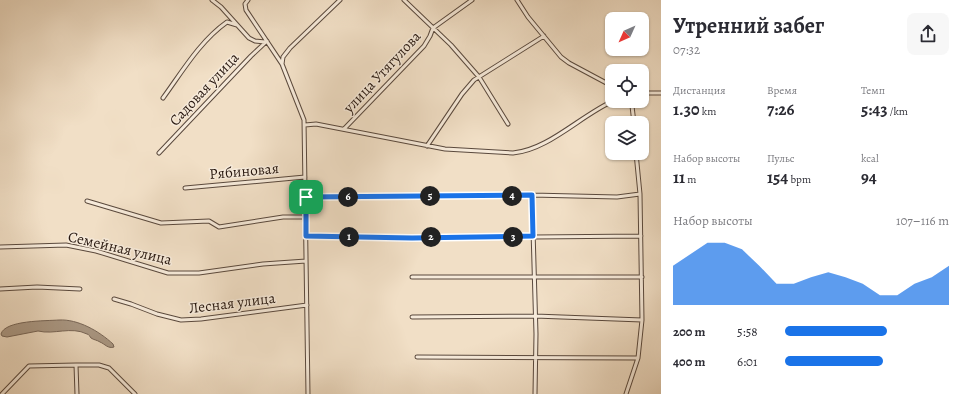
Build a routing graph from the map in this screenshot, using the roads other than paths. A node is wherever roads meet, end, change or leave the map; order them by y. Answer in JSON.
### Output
{"nodes":[{"id":1,"x":212,"y":0,"type":"edge"},
{"id":2,"x":248,"y":0,"type":"edge"},
{"id":3,"x":340,"y":0,"type":"edge"},
{"id":4,"x":404,"y":0,"type":"edge"},
{"id":5,"x":472,"y":0,"type":"edge"},
{"id":6,"x":517,"y":0,"type":"edge"},
{"id":7,"x":237,"y":25,"type":"junction"},
{"id":8,"x":433,"y":28,"type":"junction"},
{"id":9,"x":544,"y":36,"type":"junction"},
{"id":10,"x":266,"y":42,"type":"junction"},
{"id":11,"x":282,"y":64,"type":"junction"},
{"id":12,"x":479,"y":77,"type":"junction"},
{"id":13,"x":605,"y":82,"type":"edge"},
{"id":14,"x":649,"y":93,"type":"edge"},
{"id":15,"x":661,"y":93,"type":"edge"},
{"id":16,"x":163,"y":98,"type":"dead end"},
{"id":17,"x":605,"y":105,"type":"edge"},
{"id":18,"x":508,"y":124,"type":"dead end"},
{"id":19,"x":305,"y":125,"type":"junction"},
{"id":20,"x":344,"y":129,"type":"junction"},
{"id":21,"x":427,"y":146,"type":"junction"},
{"id":22,"x":159,"y":153,"type":"dead end"},
{"id":23,"x":637,"y":160,"type":"edge"},
{"id":24,"x":305,"y":177,"type":"junction"},
{"id":25,"x":185,"y":188,"type":"dead end"},
{"id":26,"x":640,"y":194,"type":"junction"},
{"id":27,"x":532,"y":195,"type":"junction"},
{"id":28,"x":306,"y":197,"type":"junction"},
{"id":29,"x":87,"y":201,"type":"dead end"},
{"id":30,"x":306,"y":217,"type":"junction"},
{"id":31,"x":306,"y":236,"type":"junction"},
{"id":32,"x":533,"y":236,"type":"junction"},
{"id":33,"x":641,"y":236,"type":"junction"},
{"id":34,"x":0,"y":247,"type":"edge"},
{"id":35,"x":306,"y":261,"type":"junction"},
{"id":36,"x":412,"y":277,"type":"dead end"},
{"id":37,"x":534,"y":277,"type":"junction"},
{"id":38,"x":642,"y":277,"type":"junction"},
{"id":39,"x":0,"y":289,"type":"edge"},
{"id":40,"x":80,"y":289,"type":"dead end"},
{"id":41,"x":114,"y":299,"type":"dead end"},
{"id":42,"x":307,"y":305,"type":"junction"},
{"id":43,"x":535,"y":316,"type":"junction"},
{"id":44,"x":412,"y":317,"type":"dead end"},
{"id":45,"x":642,"y":320,"type":"junction"},
{"id":46,"x":417,"y":357,"type":"dead end"},
{"id":47,"x":535,"y":358,"type":"junction"},
{"id":48,"x":638,"y":358,"type":"junction"},
{"id":49,"x":76,"y":365,"type":"junction"},
{"id":50,"x":2,"y":394,"type":"edge"},
{"id":51,"x":77,"y":394,"type":"edge"},
{"id":52,"x":135,"y":394,"type":"edge"},
{"id":53,"x":308,"y":394,"type":"edge"},
{"id":54,"x":535,"y":394,"type":"edge"},
{"id":55,"x":626,"y":394,"type":"edge"}],
"edges":[{"from":1,"to":7,"type":"street"},
{"from":2,"to":10,"type":"street"},
{"from":3,"to":11,"type":"street"},
{"from":4,"to":8,"type":"street"},
{"from":5,"to":8,"type":"street","name":"улица Утягулова"},
{"from":6,"to":9,"type":"street"},
{"from":7,"to":10,"type":"street"},
{"from":7,"to":16,"type":"street"},
{"from":8,"to":12,"type":"street"},
{"from":8,"to":20,"type":"street","name":"улица Утягулова"},
{"from":9,"to":12,"type":"street"},
{"from":9,"to":13,"type":"street"},
{"from":10,"to":11,"type":"street"},
{"from":10,"to":22,"type":"street","name":"Садовая улица"},
{"from":11,"to":19,"type":"street"},
{"from":12,"to":18,"type":"street"},
{"from":12,"to":21,"type":"street"},
{"from":14,"to":15,"type":"street"},
{"from":17,"to":21,"type":"street"},
{"from":19,"to":20,"type":"street"},
{"from":19,"to":24,"type":"street"},
{"from":20,"to":21,"type":"street"},
{"from":23,"to":26,"type":"street"},
{"from":24,"to":25,"type":"street","name":"Рябиновая"},
{"from":24,"to":28,"type":"street"},
{"from":26,"to":27,"type":"street"},
{"from":26,"to":33,"type":"street"},
{"from":27,"to":28,"type":"street"},
{"from":27,"to":32,"type":"street"},
{"from":28,"to":30,"type":"street"},
{"from":29,"to":30,"type":"street"},
{"from":30,"to":31,"type":"street"},
{"from":31,"to":32,"type":"street"},
{"from":31,"to":35,"type":"street"},
{"from":32,"to":33,"type":"street"},
{"from":32,"to":37,"type":"street"},
{"from":33,"to":38,"type":"street"},
{"from":34,"to":35,"type":"street","name":"Семейная улица"},
{"from":35,"to":42,"type":"street"},
{"from":36,"to":37,"type":"street"},
{"from":37,"to":38,"type":"street"},
{"from":37,"to":43,"type":"street"},
{"from":38,"to":45,"type":"street"},
{"from":39,"to":40,"type":"street"},
{"from":41,"to":42,"type":"street","name":"Лесная улица"},
{"from":42,"to":53,"type":"street"},
{"from":43,"to":44,"type":"street"},
{"from":43,"to":45,"type":"street"},
{"from":43,"to":47,"type":"street"},
{"from":45,"to":48,"type":"street"},
{"from":46,"to":47,"type":"street"},
{"from":47,"to":48,"type":"street"},
{"from":47,"to":54,"type":"street"},
{"from":48,"to":55,"type":"street"},
{"from":49,"to":50,"type":"street"},
{"from":49,"to":51,"type":"street"},
{"from":49,"to":52,"type":"street"}]}
